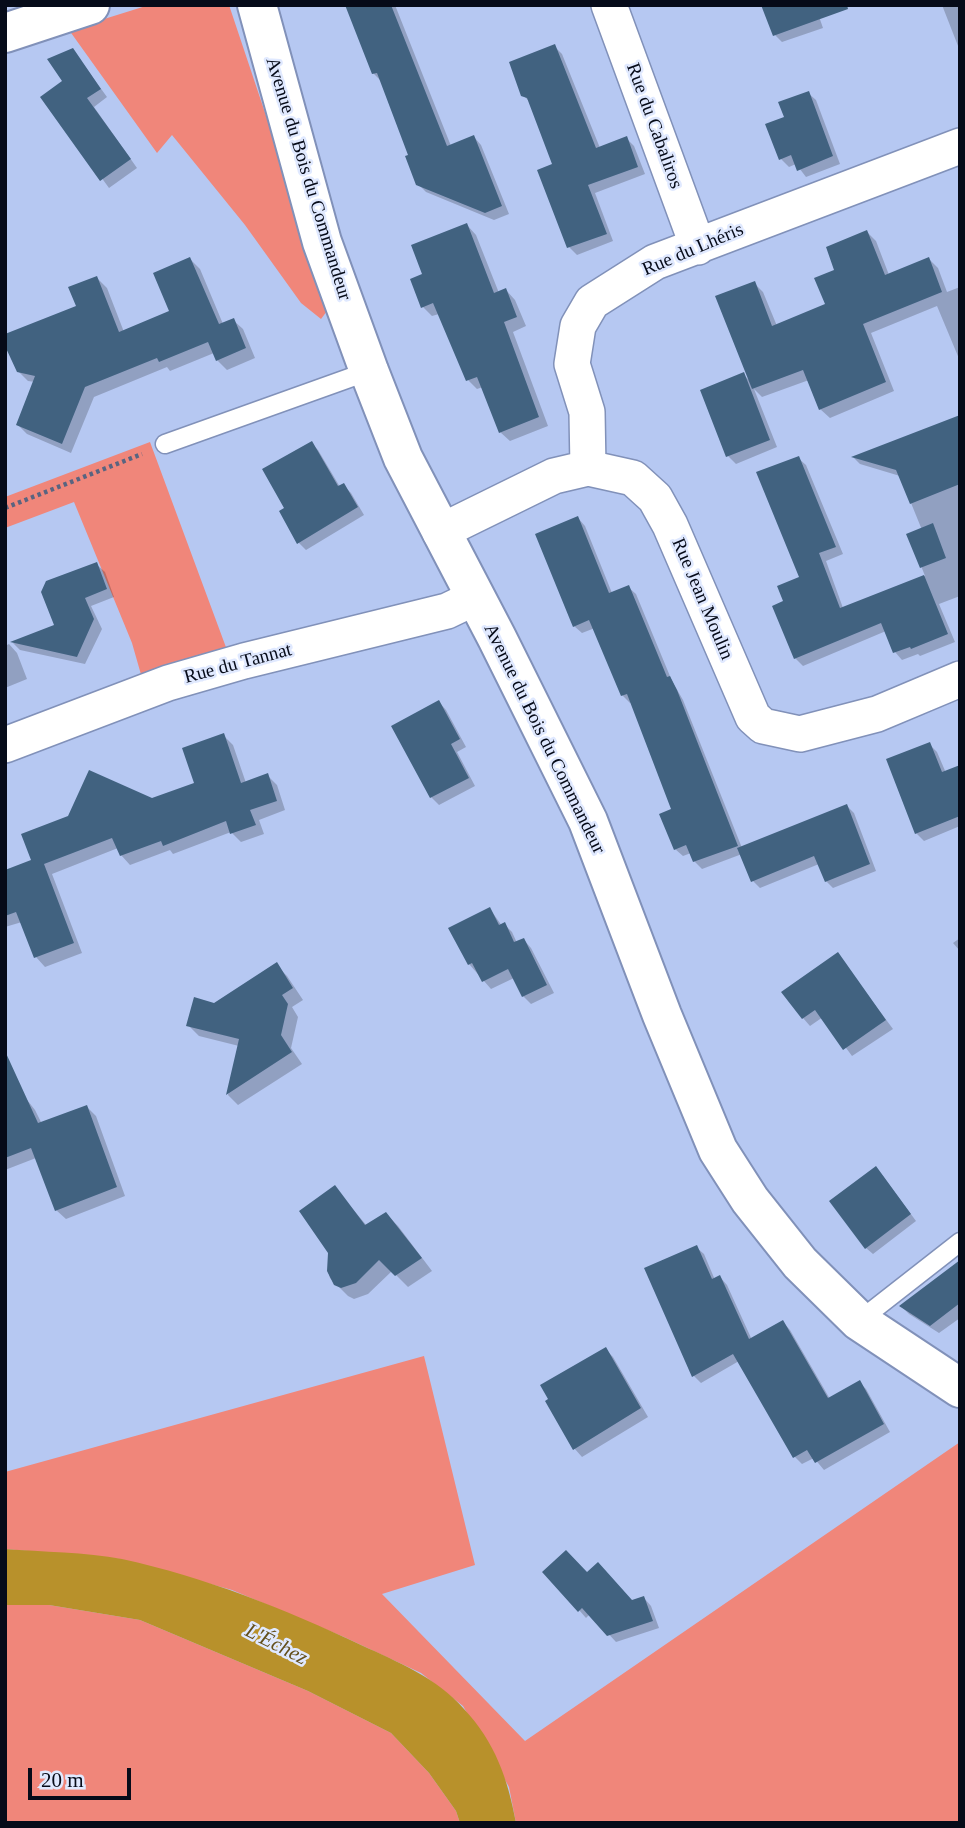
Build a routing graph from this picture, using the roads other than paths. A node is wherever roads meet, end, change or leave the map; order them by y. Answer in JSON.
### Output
{"nodes":[{"id":1,"x":90,"y":5,"type":"edge"},
{"id":2,"x":257,"y":5,"type":"edge"},
{"id":3,"x":609,"y":5,"type":"edge"},
{"id":4,"x":5,"y":33,"type":"edge"},
{"id":5,"x":960,"y":146,"type":"edge"},
{"id":6,"x":698,"y":247,"type":"junction"},
{"id":7,"x":369,"y":371,"type":"junction"},
{"id":8,"x":165,"y":444,"type":"road end"},
{"id":9,"x":588,"y":468,"type":"junction"},
{"id":10,"x":440,"y":532,"type":"junction"},
{"id":11,"x":474,"y":598,"type":"junction"},
{"id":12,"x":960,"y":679,"type":"edge"},
{"id":13,"x":5,"y":745,"type":"edge"},
{"id":14,"x":960,"y":1242,"type":"edge"},
{"id":15,"x":859,"y":1321,"type":"junction"},
{"id":16,"x":960,"y":1388,"type":"edge"}],
"edges":[{"from":1,"to":4,"type":"main road"},
{"from":2,"to":7,"type":"main road","name":"Avenue du Bois du Commandeur"},
{"from":3,"to":6,"type":"street","name":"Rue du Cabaliros"},
{"from":5,"to":6,"type":"street","name":"Rue du Lhéris"},
{"from":6,"to":9,"type":"street","name":"Rue du Lhéris"},
{"from":7,"to":8,"type":"lane"},
{"from":7,"to":10,"type":"main road","name":"Avenue du Bois du Commandeur"},
{"from":9,"to":10,"type":"street","name":"Rue Jean Moulin"},
{"from":9,"to":12,"type":"street","name":"Rue Jean Moulin"},
{"from":10,"to":11,"type":"main road","name":"Avenue du Bois du Commandeur"},
{"from":11,"to":13,"type":"street","name":"Rue du Tannat"},
{"from":11,"to":15,"type":"main road","name":"Avenue du Bois du Commandeur"},
{"from":14,"to":15,"type":"lane"},
{"from":15,"to":16,"type":"main road","name":"Avenue du Bois du Commandeur"}]}
